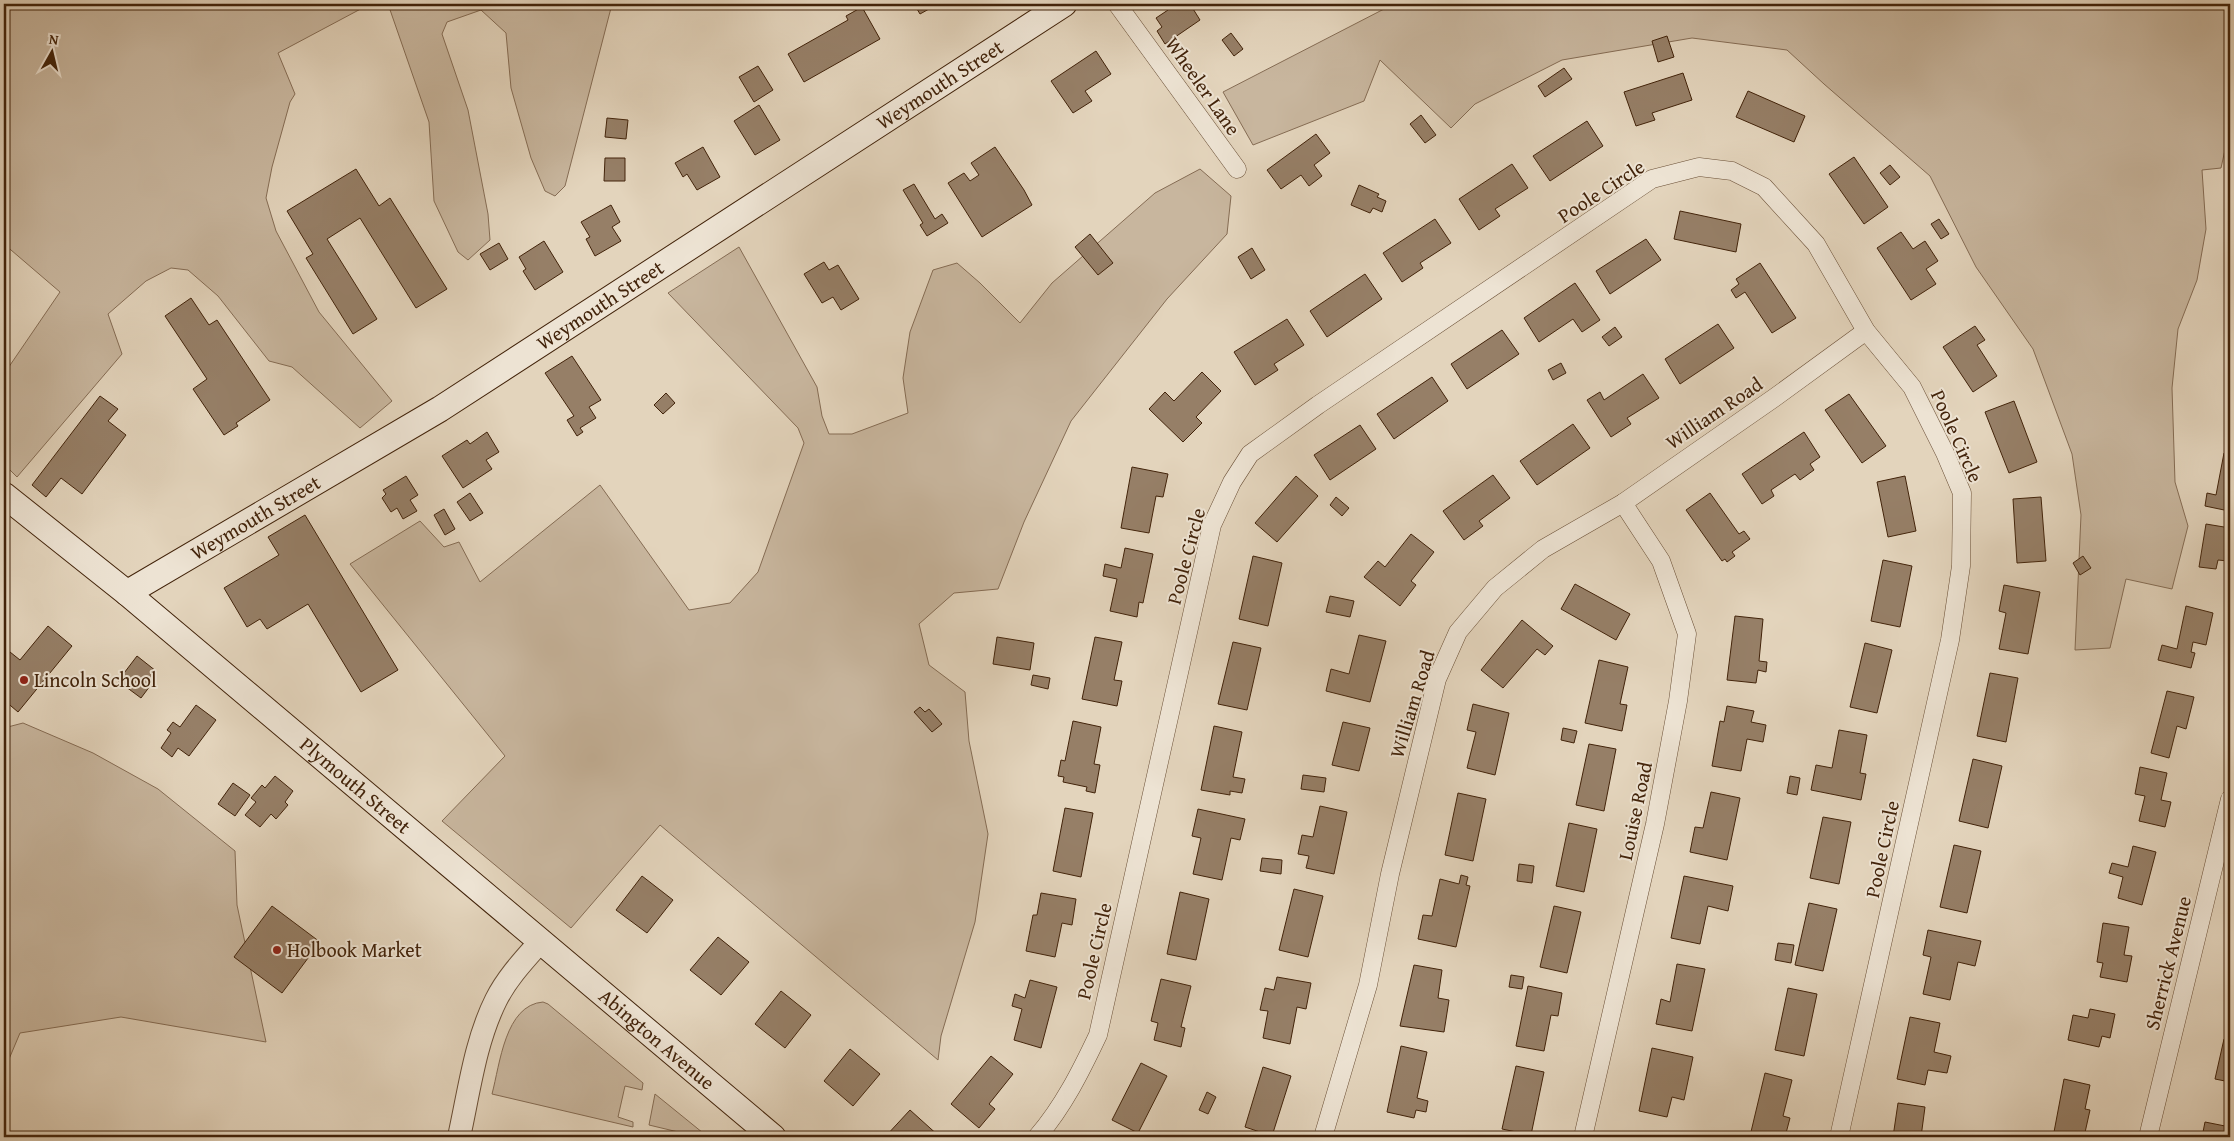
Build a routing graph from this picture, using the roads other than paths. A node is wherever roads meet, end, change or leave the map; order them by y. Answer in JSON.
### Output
{"nodes":[{"id":1,"x":1064,"y":4,"type":"edge"},
{"id":2,"x":1117,"y":4,"type":"edge"},
{"id":3,"x":1237,"y":169,"type":"dead end"},
{"id":4,"x":1866,"y":331,"type":"junction"},
{"id":5,"x":4,"y":495,"type":"edge"},
{"id":6,"x":1623,"y":503,"type":"junction"},
{"id":7,"x":126,"y":592,"type":"junction"},
{"id":8,"x":2230,"y":799,"type":"edge"},
{"id":9,"x":540,"y":942,"type":"junction"},
{"id":10,"x":459,"y":1137,"type":"edge"},
{"id":11,"x":773,"y":1137,"type":"edge"},
{"id":12,"x":1037,"y":1137,"type":"edge"},
{"id":13,"x":1323,"y":1137,"type":"edge"},
{"id":14,"x":1583,"y":1137,"type":"edge"},
{"id":15,"x":1839,"y":1137,"type":"edge"},
{"id":16,"x":2148,"y":1137,"type":"edge"}],
"edges":[{"from":1,"to":7,"type":"main road","name":"Weymouth Street"},
{"from":2,"to":3,"type":"street","name":"Wheeler Lane"},
{"from":4,"to":6,"type":"street","name":"William Road"},
{"from":4,"to":12,"type":"street","name":"Poole Circle"},
{"from":4,"to":15,"type":"street","name":"Poole Circle"},
{"from":5,"to":7,"type":"main road","name":"Plymouth Street"},
{"from":6,"to":13,"type":"street","name":"William Road"},
{"from":6,"to":14,"type":"street","name":"Louise Road"},
{"from":7,"to":9,"type":"main road","name":"Plymouth Street"},
{"from":8,"to":16,"type":"street","name":"Sherrick Avenue"},
{"from":9,"to":10,"type":"street"},
{"from":9,"to":11,"type":"main road","name":"Abington Avenue"}]}
